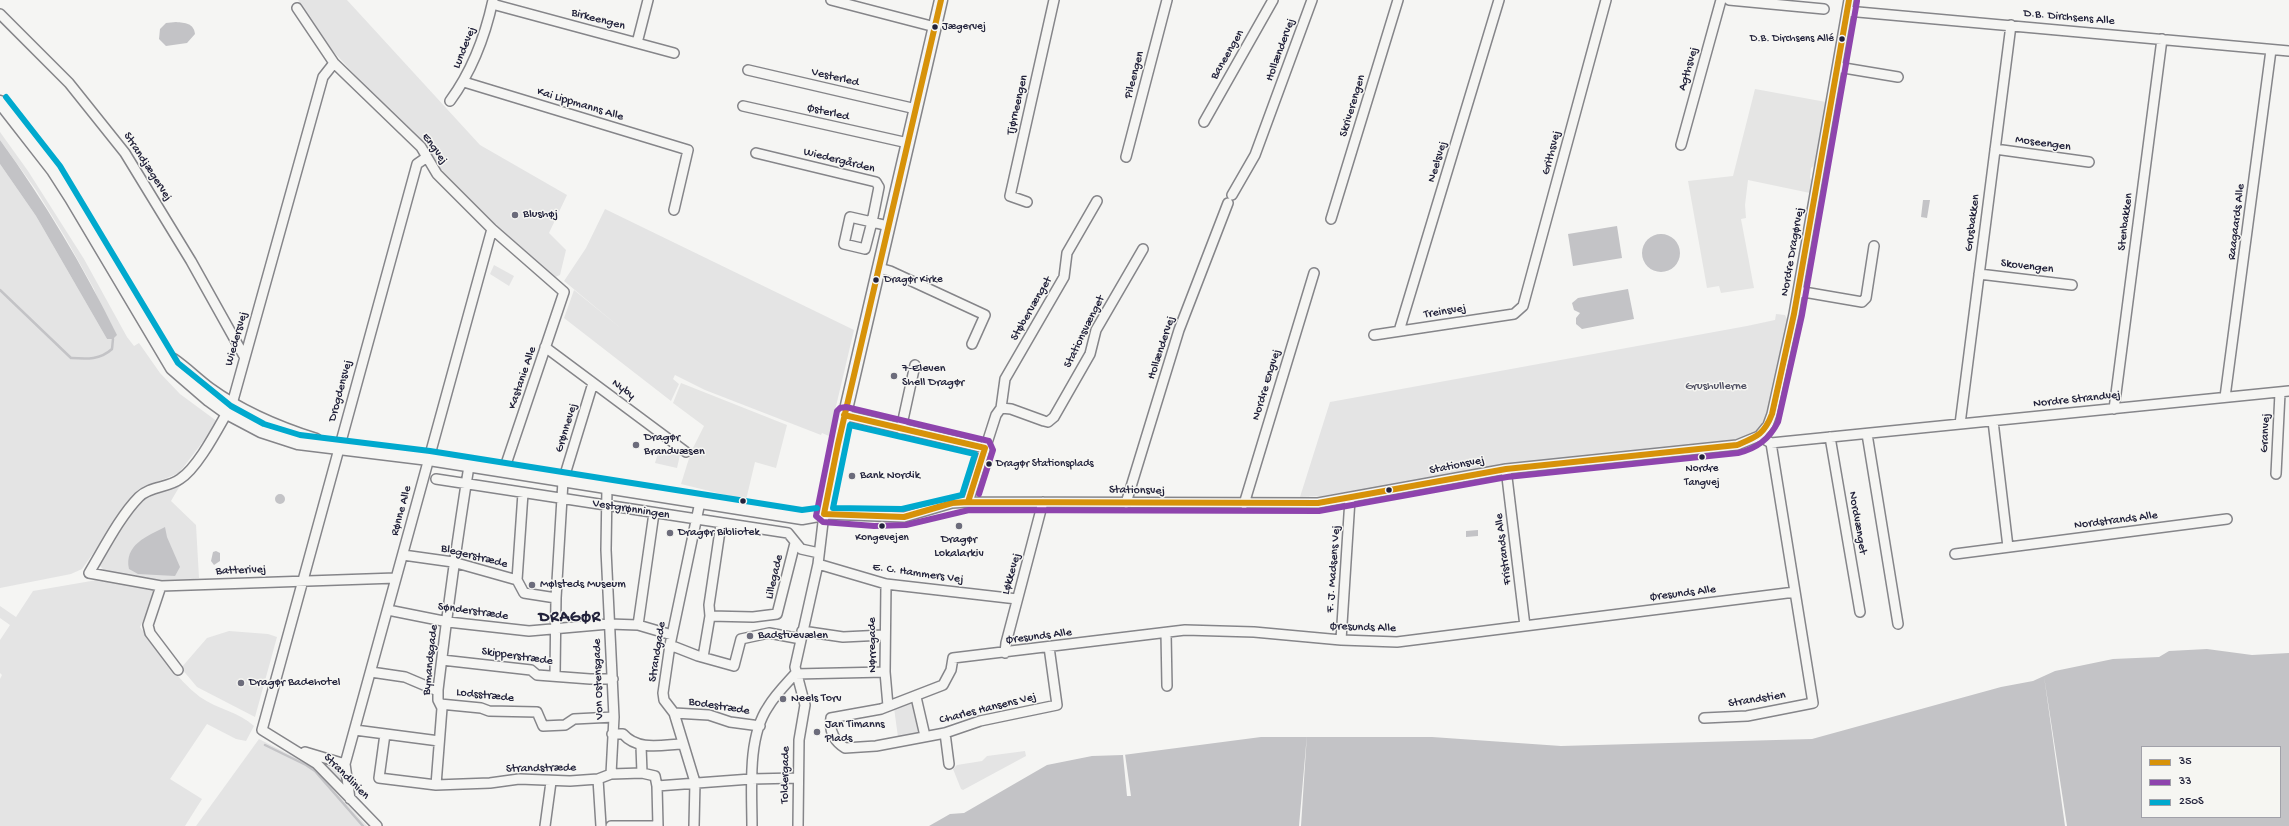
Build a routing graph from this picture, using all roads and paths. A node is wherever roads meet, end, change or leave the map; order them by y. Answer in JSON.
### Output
{"nodes":[{"id":1,"x":648,"y":0,"type":"edge"},
{"id":2,"x":831,"y":0,"type":"edge"},
{"id":3,"x":941,"y":0,"type":"edge"},
{"id":4,"x":1054,"y":0,"type":"edge"},
{"id":5,"x":1167,"y":0,"type":"edge"},
{"id":6,"x":1273,"y":0,"type":"edge"},
{"id":7,"x":1312,"y":0,"type":"edge"},
{"id":8,"x":1398,"y":0,"type":"edge"},
{"id":9,"x":1499,"y":0,"type":"edge"},
{"id":10,"x":1606,"y":0,"type":"edge"},
{"id":11,"x":1721,"y":0,"type":"edge"},
{"id":12,"x":1728,"y":0,"type":"edge"},
{"id":13,"x":1849,"y":0,"type":"edge"},
{"id":14,"x":493,"y":2,"type":"edge"},
{"id":15,"x":297,"y":8,"type":"dead end"},
{"id":16,"x":1824,"y":9,"type":"dead end"},
{"id":17,"x":1847,"y":11,"type":"junction"},
{"id":18,"x":0,"y":14,"type":"edge"},
{"id":19,"x":2011,"y":25,"type":"junction"},
{"id":20,"x":935,"y":27,"type":"junction"},
{"id":21,"x":2162,"y":39,"type":"junction"},
{"id":22,"x":637,"y":43,"type":"junction"},
{"id":23,"x":2271,"y":50,"type":"junction"},
{"id":24,"x":2289,"y":51,"type":"edge"},
{"id":25,"x":674,"y":53,"type":"dead end"},
{"id":26,"x":334,"y":63,"type":"junction"},
{"id":27,"x":1838,"y":67,"type":"junction"},
{"id":28,"x":748,"y":70,"type":"dead end"},
{"id":29,"x":1898,"y":77,"type":"dead end"},
{"id":30,"x":464,"y":82,"type":"junction"},
{"id":31,"x":450,"y":101,"type":"dead end"},
{"id":32,"x":0,"y":102,"type":"edge"},
{"id":33,"x":743,"y":106,"type":"dead end"},
{"id":34,"x":916,"y":109,"type":"junction"},
{"id":35,"x":1204,"y":122,"type":"dead end"},
{"id":36,"x":908,"y":143,"type":"junction"},
{"id":37,"x":1681,"y":145,"type":"dead end"},
{"id":38,"x":1995,"y":149,"type":"junction"},
{"id":39,"x":756,"y":153,"type":"dead end"},
{"id":40,"x":427,"y":157,"type":"junction"},
{"id":41,"x":1126,"y":157,"type":"dead end"},
{"id":42,"x":2089,"y":162,"type":"dead end"},
{"id":43,"x":1097,"y":201,"type":"dead end"},
{"id":44,"x":1028,"y":202,"type":"dead end"},
{"id":45,"x":674,"y":210,"type":"dead end"},
{"id":46,"x":1331,"y":219,"type":"dead end"},
{"id":47,"x":888,"y":226,"type":"junction"},
{"id":48,"x":492,"y":229,"type":"junction"},
{"id":49,"x":1874,"y":246,"type":"dead end"},
{"id":50,"x":1143,"y":249,"type":"dead end"},
{"id":51,"x":879,"y":268,"type":"junction"},
{"id":52,"x":1314,"y":273,"type":"dead end"},
{"id":53,"x":1979,"y":274,"type":"junction"},
{"id":54,"x":2072,"y":285,"type":"dead end"},
{"id":55,"x":1798,"y":291,"type":"junction"},
{"id":56,"x":564,"y":292,"type":"joint"},
{"id":57,"x":1519,"y":311,"type":"joint"},
{"id":58,"x":1399,"y":331,"type":"junction"},
{"id":59,"x":1374,"y":335,"type":"dead end"},
{"id":60,"x":972,"y":344,"type":"dead end"},
{"id":61,"x":546,"y":347,"type":"junction"},
{"id":62,"x":244,"y":356,"type":"junction"},
{"id":63,"x":915,"y":365,"type":"dead end"},
{"id":64,"x":593,"y":383,"type":"junction"},
{"id":65,"x":2284,"y":392,"type":"edge"},
{"id":66,"x":2225,"y":397,"type":"junction"},
{"id":67,"x":1002,"y":408,"type":"junction"},
{"id":68,"x":230,"y":409,"type":"junction"},
{"id":69,"x":2114,"y":409,"type":"junction"},
{"id":70,"x":844,"y":415,"type":"junction"},
{"id":71,"x":1993,"y":421,"type":"junction"},
{"id":72,"x":1960,"y":424,"type":"junction"},
{"id":73,"x":901,"y":429,"type":"junction"},
{"id":74,"x":1867,"y":434,"type":"junction"},
{"id":75,"x":1759,"y":436,"type":"junction"},
{"id":76,"x":1830,"y":437,"type":"junction"},
{"id":77,"x":1771,"y":443,"type":"junction"},
{"id":78,"x":338,"y":447,"type":"junction"},
{"id":79,"x":985,"y":448,"type":"junction"},
{"id":80,"x":686,"y":452,"type":"dead end"},
{"id":81,"x":429,"y":459,"type":"junction"},
{"id":82,"x":469,"y":466,"type":"junction"},
{"id":83,"x":1506,"y":469,"type":"junction"},
{"id":84,"x":504,"y":470,"type":"junction"},
{"id":85,"x":2276,"y":474,"type":"dead end"},
{"id":86,"x":436,"y":479,"type":"dead end"},
{"id":87,"x":563,"y":481,"type":"junction"},
{"id":88,"x":466,"y":484,"type":"junction"},
{"id":89,"x":607,"y":487,"type":"junction"},
{"id":90,"x":523,"y":493,"type":"junction"},
{"id":91,"x":561,"y":498,"type":"junction"},
{"id":92,"x":1350,"y":499,"type":"junction"},
{"id":93,"x":700,"y":502,"type":"junction"},
{"id":94,"x":968,"y":502,"type":"junction"},
{"id":95,"x":1043,"y":502,"type":"junction"},
{"id":96,"x":1126,"y":503,"type":"junction"},
{"id":97,"x":1244,"y":504,"type":"junction"},
{"id":98,"x":605,"y":506,"type":"junction"},
{"id":99,"x":654,"y":513,"type":"junction"},
{"id":100,"x":824,"y":514,"type":"junction"},
{"id":101,"x":2228,"y":519,"type":"dead end"},
{"id":102,"x":697,"y":520,"type":"junction"},
{"id":103,"x":721,"y":524,"type":"junction"},
{"id":104,"x":795,"y":544,"type":"junction"},
{"id":105,"x":2008,"y":547,"type":"junction"},
{"id":106,"x":819,"y":553,"type":"junction"},
{"id":107,"x":1955,"y":554,"type":"dead end"},
{"id":108,"x":403,"y":555,"type":"junction"},
{"id":109,"x":453,"y":562,"type":"junction"},
{"id":110,"x":818,"y":564,"type":"junction"},
{"id":111,"x":89,"y":573,"type":"joint"},
{"id":112,"x":396,"y":578,"type":"junction"},
{"id":113,"x":303,"y":580,"type":"junction"},
{"id":114,"x":517,"y":580,"type":"junction"},
{"id":115,"x":886,"y":584,"type":"junction"},
{"id":116,"x":161,"y":586,"type":"junction"},
{"id":117,"x":1795,"y":592,"type":"junction"},
{"id":118,"x":556,"y":598,"type":"junction"},
{"id":119,"x":1017,"y":599,"type":"junction"},
{"id":120,"x":388,"y":610,"type":"junction"},
{"id":121,"x":1860,"y":612,"type":"dead end"},
{"id":122,"x":710,"y":616,"type":"junction"},
{"id":123,"x":448,"y":622,"type":"junction"},
{"id":124,"x":609,"y":624,"type":"junction"},
{"id":125,"x":1898,"y":624,"type":"dead end"},
{"id":126,"x":638,"y":625,"type":"junction"},
{"id":127,"x":1525,"y":626,"type":"junction"},
{"id":128,"x":556,"y":629,"type":"junction"},
{"id":129,"x":1166,"y":633,"type":"junction"},
{"id":130,"x":884,"y":634,"type":"junction"},
{"id":131,"x":672,"y":635,"type":"junction"},
{"id":132,"x":801,"y":635,"type":"junction"},
{"id":133,"x":1341,"y":640,"type":"junction"},
{"id":134,"x":670,"y":645,"type":"junction"},
{"id":135,"x":1049,"y":647,"type":"junction"},
{"id":136,"x":1005,"y":653,"type":"junction"},
{"id":137,"x":703,"y":657,"type":"junction"},
{"id":138,"x":442,"y":660,"type":"junction"},
{"id":139,"x":178,"y":670,"type":"dead end"},
{"id":140,"x":371,"y":672,"type":"junction"},
{"id":141,"x":885,"y":672,"type":"junction"},
{"id":142,"x":795,"y":674,"type":"junction"},
{"id":143,"x":555,"y":675,"type":"junction"},
{"id":144,"x":613,"y":679,"type":"junction"},
{"id":145,"x":1168,"y":686,"type":"dead end"},
{"id":146,"x":438,"y":691,"type":"junction"},
{"id":147,"x":916,"y":697,"type":"junction"},
{"id":148,"x":440,"y":704,"type":"junction"},
{"id":149,"x":888,"y":706,"type":"junction"},
{"id":150,"x":674,"y":712,"type":"junction"},
{"id":151,"x":614,"y":717,"type":"junction"},
{"id":152,"x":1704,"y":718,"type":"dead end"},
{"id":153,"x":760,"y":726,"type":"junction"},
{"id":154,"x":262,"y":730,"type":"joint"},
{"id":155,"x":355,"y":730,"type":"junction"},
{"id":156,"x":945,"y":733,"type":"junction"},
{"id":157,"x":385,"y":734,"type":"junction"},
{"id":158,"x":612,"y":734,"type":"junction"},
{"id":159,"x":925,"y":736,"type":"junction"},
{"id":160,"x":439,"y":741,"type":"junction"},
{"id":161,"x":682,"y":744,"type":"junction"},
{"id":162,"x":641,"y":746,"type":"junction"},
{"id":163,"x":296,"y":749,"type":"junction"},
{"id":164,"x":345,"y":764,"type":"junction"},
{"id":165,"x":948,"y":764,"type":"dead end"},
{"id":166,"x":642,"y":773,"type":"junction"},
{"id":167,"x":611,"y":774,"type":"junction"},
{"id":168,"x":598,"y":778,"type":"junction"},
{"id":169,"x":751,"y":778,"type":"junction"},
{"id":170,"x":797,"y":778,"type":"junction"},
{"id":171,"x":551,"y":782,"type":"junction"},
{"id":172,"x":695,"y":782,"type":"junction"},
{"id":173,"x":436,"y":785,"type":"junction"},
{"id":174,"x":657,"y":786,"type":"junction"},
{"id":175,"x":350,"y":799,"type":"junction"},
{"id":176,"x":377,"y":826,"type":"edge"},
{"id":177,"x":545,"y":826,"type":"edge"},
{"id":178,"x":601,"y":826,"type":"edge"},
{"id":179,"x":612,"y":826,"type":"edge"},
{"id":180,"x":653,"y":826,"type":"edge"},
{"id":181,"x":658,"y":826,"type":"edge"},
{"id":182,"x":694,"y":826,"type":"edge"},
{"id":183,"x":752,"y":826,"type":"edge"},
{"id":184,"x":798,"y":826,"type":"edge"}],
"edges":[{"from":1,"to":22,"type":"street"},
{"from":2,"to":20,"type":"street"},
{"from":3,"to":20,"type":"street"},
{"from":4,"to":44,"type":"street","name":"Tjørneengen"},
{"from":5,"to":41,"type":"street","name":"Pileengen"},
{"from":6,"to":35,"type":"street","name":"Baneengen"},
{"from":7,"to":96,"type":"street","name":"Hollændervej"},
{"from":8,"to":46,"type":"street","name":"Skriverengen"},
{"from":9,"to":58,"type":"street","name":"Neelsvej"},
{"from":10,"to":57,"type":"street","name":"Grithsvej"},
{"from":11,"to":37,"type":"street","name":"Agthsvej"},
{"from":12,"to":16,"type":"street"},
{"from":13,"to":17,"type":"street","name":"Nordre Dragørvej"},
{"from":14,"to":22,"type":"street","name":"Birkeengen"},
{"from":14,"to":30,"type":"street","name":"Lundevej"},
{"from":15,"to":26,"type":"street","name":"Engvej"},
{"from":17,"to":19,"type":"street","name":"D.B. Dirchsens Alle"},
{"from":17,"to":27,"type":"street","name":"Nordre Dragørvej"},
{"from":18,"to":62,"type":"street","name":"Strandjægervej"},
{"from":19,"to":21,"type":"street","name":"D.B. Dirchsens Alle"},
{"from":19,"to":38,"type":"street","name":"Grusbakken"},
{"from":20,"to":34,"type":"street"},
{"from":21,"to":23,"type":"street","name":"D.B. Dirchsens Alle"},
{"from":21,"to":69,"type":"street","name":"Stenbakken"},
{"from":22,"to":25,"type":"street","name":"Birkeengen"},
{"from":23,"to":24,"type":"street","name":"D.B. Dirchsens Alle"},
{"from":23,"to":66,"type":"street","name":"Raagaards Alle"},
{"from":26,"to":40,"type":"street","name":"Engvej"},
{"from":26,"to":62,"type":"street","name":"Wiedersvej"},
{"from":27,"to":29,"type":"street"},
{"from":27,"to":55,"type":"street","name":"Nordre Dragørvej"},
{"from":28,"to":34,"type":"street","name":"Vesterled"},
{"from":30,"to":31,"type":"street","name":"Lundevej"},
{"from":30,"to":45,"type":"street","name":"Kai Lippmanns Alle"},
{"from":32,"to":68,"type":"street","name":"Vestgrønningen"},
{"from":33,"to":36,"type":"street","name":"Østerled"},
{"from":34,"to":36,"type":"street"},
{"from":36,"to":47,"type":"street"},
{"from":38,"to":42,"type":"street","name":"Moseengen"},
{"from":38,"to":53,"type":"street","name":"Grusbakken"},
{"from":39,"to":47,"type":"street","name":"Wiedergården"},
{"from":40,"to":48,"type":"street","name":"Engvej"},
{"from":40,"to":78,"type":"street","name":"Drogdensvej"},
{"from":43,"to":67,"type":"street","name":"Støbervænget"},
{"from":47,"to":51,"type":"street"},
{"from":48,"to":56,"type":"street","name":"Engvej"},
{"from":48,"to":81,"type":"street","name":"Rønne Alle"},
{"from":49,"to":55,"type":"street"},
{"from":50,"to":67,"type":"street","name":"Stationsvænget"},
{"from":51,"to":60,"type":"street"},
{"from":51,"to":70,"type":"street"},
{"from":52,"to":97,"type":"street","name":"Nordre Engvej"},
{"from":53,"to":54,"type":"street","name":"Skovengen"},
{"from":53,"to":72,"type":"street","name":"Grusbakken"},
{"from":55,"to":75,"type":"street","name":"Nordre Dragørvej"},
{"from":56,"to":61,"type":"street","name":"Kastanie Alle"},
{"from":57,"to":58,"type":"street","name":"Treinsvej"},
{"from":58,"to":59,"type":"street","name":"Treinsvej"},
{"from":61,"to":64,"type":"street","name":"Nyby"},
{"from":61,"to":84,"type":"street","name":"Kastanie Alle"},
{"from":62,"to":68,"type":"street","name":"Wiedersvej"},
{"from":63,"to":73,"type":"street"},
{"from":64,"to":80,"type":"street","name":"Nyby"},
{"from":64,"to":87,"type":"street","name":"Grønnevej"},
{"from":65,"to":66,"type":"street","name":"Nordre Strandvej"},
{"from":65,"to":85,"type":"street","name":"Granvej"},
{"from":66,"to":69,"type":"street","name":"Nordre Strandvej"},
{"from":67,"to":79,"type":"street"},
{"from":68,"to":78,"type":"street","name":"Vestgrønningen"},
{"from":68,"to":111,"type":"street","name":"Wiedersvej"},
{"from":69,"to":71,"type":"street","name":"Nordre Strandvej"},
{"from":70,"to":73,"type":"street"},
{"from":70,"to":100,"type":"street"},
{"from":71,"to":72,"type":"street","name":"Nordre Strandvej"},
{"from":71,"to":105,"type":"street"},
{"from":72,"to":74,"type":"street","name":"Nordre Strandvej"},
{"from":73,"to":79,"type":"street"},
{"from":74,"to":76,"type":"street","name":"Nordre Strandvej"},
{"from":74,"to":125,"type":"street"},
{"from":75,"to":77,"type":"street"},
{"from":75,"to":83,"type":"street","name":"Stationsvej"},
{"from":76,"to":77,"type":"street","name":"Nordre Strandvej"},
{"from":76,"to":121,"type":"street","name":"Nordvænget"},
{"from":77,"to":117,"type":"street"},
{"from":78,"to":81,"type":"street","name":"Vestgrønningen"},
{"from":78,"to":113,"type":"street","name":"Drogdensvej"},
{"from":79,"to":94,"type":"street"},
{"from":81,"to":82,"type":"street","name":"Vestgrønningen"},
{"from":81,"to":108,"type":"street","name":"Rønne Alle"},
{"from":82,"to":84,"type":"street","name":"Vestgrønningen"},
{"from":82,"to":88,"type":"street","name":"Bymandsgade"},
{"from":83,"to":92,"type":"street","name":"Stationsvej"},
{"from":83,"to":127,"type":"street","name":"Fristrands Alle"},
{"from":84,"to":87,"type":"street","name":"Vestgrønningen"},
{"from":86,"to":88,"type":"street","name":"Vestgrønningen"},
{"from":87,"to":89,"type":"street","name":"Vestgrønningen"},
{"from":87,"to":91,"type":"street","name":"Grønnevej"},
{"from":88,"to":90,"type":"street","name":"Vestgrønningen"},
{"from":88,"to":109,"type":"street","name":"Bymandsgade"},
{"from":89,"to":93,"type":"street","name":"Vestgrønningen"},
{"from":89,"to":98,"type":"street","name":"Von Ostensgade"},
{"from":90,"to":91,"type":"street","name":"Vestgrønningen"},
{"from":90,"to":114,"type":"street"},
{"from":91,"to":98,"type":"street","name":"Vestgrønningen"},
{"from":91,"to":118,"type":"street","name":"Grønnevej"},
{"from":92,"to":97,"type":"street","name":"Stationsvej"},
{"from":92,"to":133,"type":"street","name":"F. J. Madsens Vej"},
{"from":93,"to":100,"type":"street","name":"Vestgrønningen"},
{"from":93,"to":102,"type":"street","name":"Strandgade"},
{"from":94,"to":95,"type":"street","name":"Stationsvej"},
{"from":94,"to":100,"type":"street","name":"Stationsvej"},
{"from":95,"to":96,"type":"street","name":"Stationsvej"},
{"from":95,"to":119,"type":"street","name":"Løkkevej"},
{"from":96,"to":97,"type":"street","name":"Stationsvej"},
{"from":98,"to":99,"type":"street","name":"Vestgrønningen"},
{"from":98,"to":124,"type":"street","name":"Von Ostensgade"},
{"from":99,"to":102,"type":"street","name":"Vestgrønningen"},
{"from":99,"to":126,"type":"street"},
{"from":100,"to":106,"type":"street"},
{"from":101,"to":105,"type":"street","name":"Nordstrands Alle"},
{"from":102,"to":103,"type":"street","name":"Vestgrønningen"},
{"from":102,"to":131,"type":"street","name":"Strandgade"},
{"from":103,"to":104,"type":"street","name":"Vestgrønningen"},
{"from":103,"to":122,"type":"street"},
{"from":104,"to":106,"type":"street","name":"Vestgrønningen"},
{"from":104,"to":122,"type":"street","name":"Lillegade"},
{"from":105,"to":107,"type":"street","name":"Nordstrands Alle"},
{"from":106,"to":110,"type":"street"},
{"from":108,"to":109,"type":"street","name":"Blegerstræde"},
{"from":108,"to":112,"type":"street","name":"Rønne Alle"},
{"from":109,"to":114,"type":"street","name":"Blegerstræde"},
{"from":109,"to":123,"type":"street","name":"Bymandsgade"},
{"from":110,"to":115,"type":"street","name":"E. C. Hammers Vej"},
{"from":110,"to":132,"type":"street"},
{"from":111,"to":116,"type":"street","name":"Batterivej"},
{"from":112,"to":113,"type":"street","name":"Batterivej"},
{"from":112,"to":120,"type":"street","name":"Rønne Alle"},
{"from":113,"to":116,"type":"street","name":"Batterivej"},
{"from":113,"to":154,"type":"street","name":"Drogdensvej"},
{"from":114,"to":118,"type":"street"},
{"from":115,"to":119,"type":"street","name":"E. C. Hammers Vej"},
{"from":115,"to":130,"type":"street","name":"Nørregade"},
{"from":116,"to":139,"type":"street"},
{"from":117,"to":127,"type":"street","name":"Øresunds Alle"},
{"from":117,"to":152,"type":"street","name":"Strandstien"},
{"from":118,"to":128,"type":"street","name":"Grønnevej"},
{"from":119,"to":136,"type":"street","name":"Løkkevej"},
{"from":120,"to":123,"type":"street","name":"Sønderstræde"},
{"from":120,"to":140,"type":"street","name":"Rønne Alle"},
{"from":122,"to":137,"type":"street"},
{"from":123,"to":128,"type":"street","name":"Sønderstræde"},
{"from":123,"to":138,"type":"street","name":"Bymandsgade"},
{"from":124,"to":126,"type":"street","name":"Sønderstræde"},
{"from":124,"to":128,"type":"street","name":"Sønderstræde"},
{"from":124,"to":144,"type":"street","name":"Von Ostensgade"},
{"from":126,"to":131,"type":"street","name":"Sønderstræde"},
{"from":127,"to":133,"type":"street","name":"Øresunds Alle"},
{"from":128,"to":143,"type":"street","name":"Grønnevej"},
{"from":129,"to":133,"type":"street","name":"Øresunds Alle"},
{"from":129,"to":135,"type":"street","name":"Øresunds Alle"},
{"from":129,"to":145,"type":"street"},
{"from":130,"to":132,"type":"street"},
{"from":130,"to":141,"type":"street","name":"Nørregade"},
{"from":131,"to":134,"type":"street","name":"Strandgade"},
{"from":132,"to":137,"type":"street"},
{"from":132,"to":142,"type":"street"},
{"from":134,"to":137,"type":"street"},
{"from":134,"to":150,"type":"street","name":"Strandgade"},
{"from":135,"to":136,"type":"street","name":"Øresunds Alle"},
{"from":135,"to":156,"type":"street","name":"Charles Hansens Vej"},
{"from":136,"to":147,"type":"street","name":"Øresunds Alle"},
{"from":138,"to":143,"type":"street","name":"Skipperstræde"},
{"from":138,"to":146,"type":"street","name":"Bymandsgade"},
{"from":140,"to":146,"type":"street"},
{"from":140,"to":155,"type":"street","name":"Rønne Alle"},
{"from":141,"to":142,"type":"street"},
{"from":141,"to":149,"type":"street","name":"Nørregade"},
{"from":142,"to":153,"type":"street"},
{"from":142,"to":170,"type":"street","name":"Toldergade"},
{"from":143,"to":144,"type":"street","name":"Skipperstræde"},
{"from":144,"to":151,"type":"street","name":"Von Ostensgade"},
{"from":146,"to":148,"type":"street","name":"Bymandsgade"},
{"from":147,"to":149,"type":"street"},
{"from":147,"to":159,"type":"street"},
{"from":148,"to":151,"type":"street","name":"Lodsstræde"},
{"from":148,"to":160,"type":"street","name":"Bymandsgade"},
{"from":149,"to":159,"type":"street","name":"Charles Hansens Vej"},
{"from":150,"to":153,"type":"street","name":"Bodestræde"},
{"from":150,"to":161,"type":"street","name":"Strandgade"},
{"from":151,"to":158,"type":"street","name":"Von Ostensgade"},
{"from":153,"to":169,"type":"street"},
{"from":154,"to":163,"type":"street","name":"Strandlinien"},
{"from":155,"to":157,"type":"street"},
{"from":155,"to":164,"type":"street","name":"Rønne Alle"},
{"from":156,"to":159,"type":"street","name":"Charles Hansens Vej"},
{"from":156,"to":165,"type":"street"},
{"from":157,"to":160,"type":"street"},
{"from":157,"to":173,"type":"street","name":"Strandstræde"},
{"from":158,"to":162,"type":"street"},
{"from":158,"to":167,"type":"street","name":"Von Ostensgade"},
{"from":160,"to":173,"type":"street","name":"Bymandsgade"},
{"from":161,"to":162,"type":"street"},
{"from":161,"to":172,"type":"street","name":"Strandgade"},
{"from":162,"to":166,"type":"street"},
{"from":163,"to":164,"type":"street","name":"Strandlinien"},
{"from":163,"to":175,"type":"street","name":"Strandlinien"},
{"from":164,"to":175,"type":"street","name":"Rønne Alle"},
{"from":166,"to":167,"type":"street","name":"Strandstræde"},
{"from":166,"to":174,"type":"street"},
{"from":167,"to":168,"type":"street","name":"Strandstræde"},
{"from":168,"to":171,"type":"street","name":"Strandstræde"},
{"from":168,"to":178,"type":"street"},
{"from":169,"to":170,"type":"street"},
{"from":169,"to":172,"type":"street"},
{"from":169,"to":183,"type":"street"},
{"from":170,"to":184,"type":"street","name":"Toldergade"},
{"from":171,"to":173,"type":"street","name":"Strandstræde"},
{"from":171,"to":177,"type":"street"},
{"from":172,"to":174,"type":"street"},
{"from":172,"to":182,"type":"street","name":"Strandgade"},
{"from":174,"to":181,"type":"street"},
{"from":175,"to":176,"type":"street","name":"Strandlinien"},
{"from":179,"to":180,"type":"street"}]}
